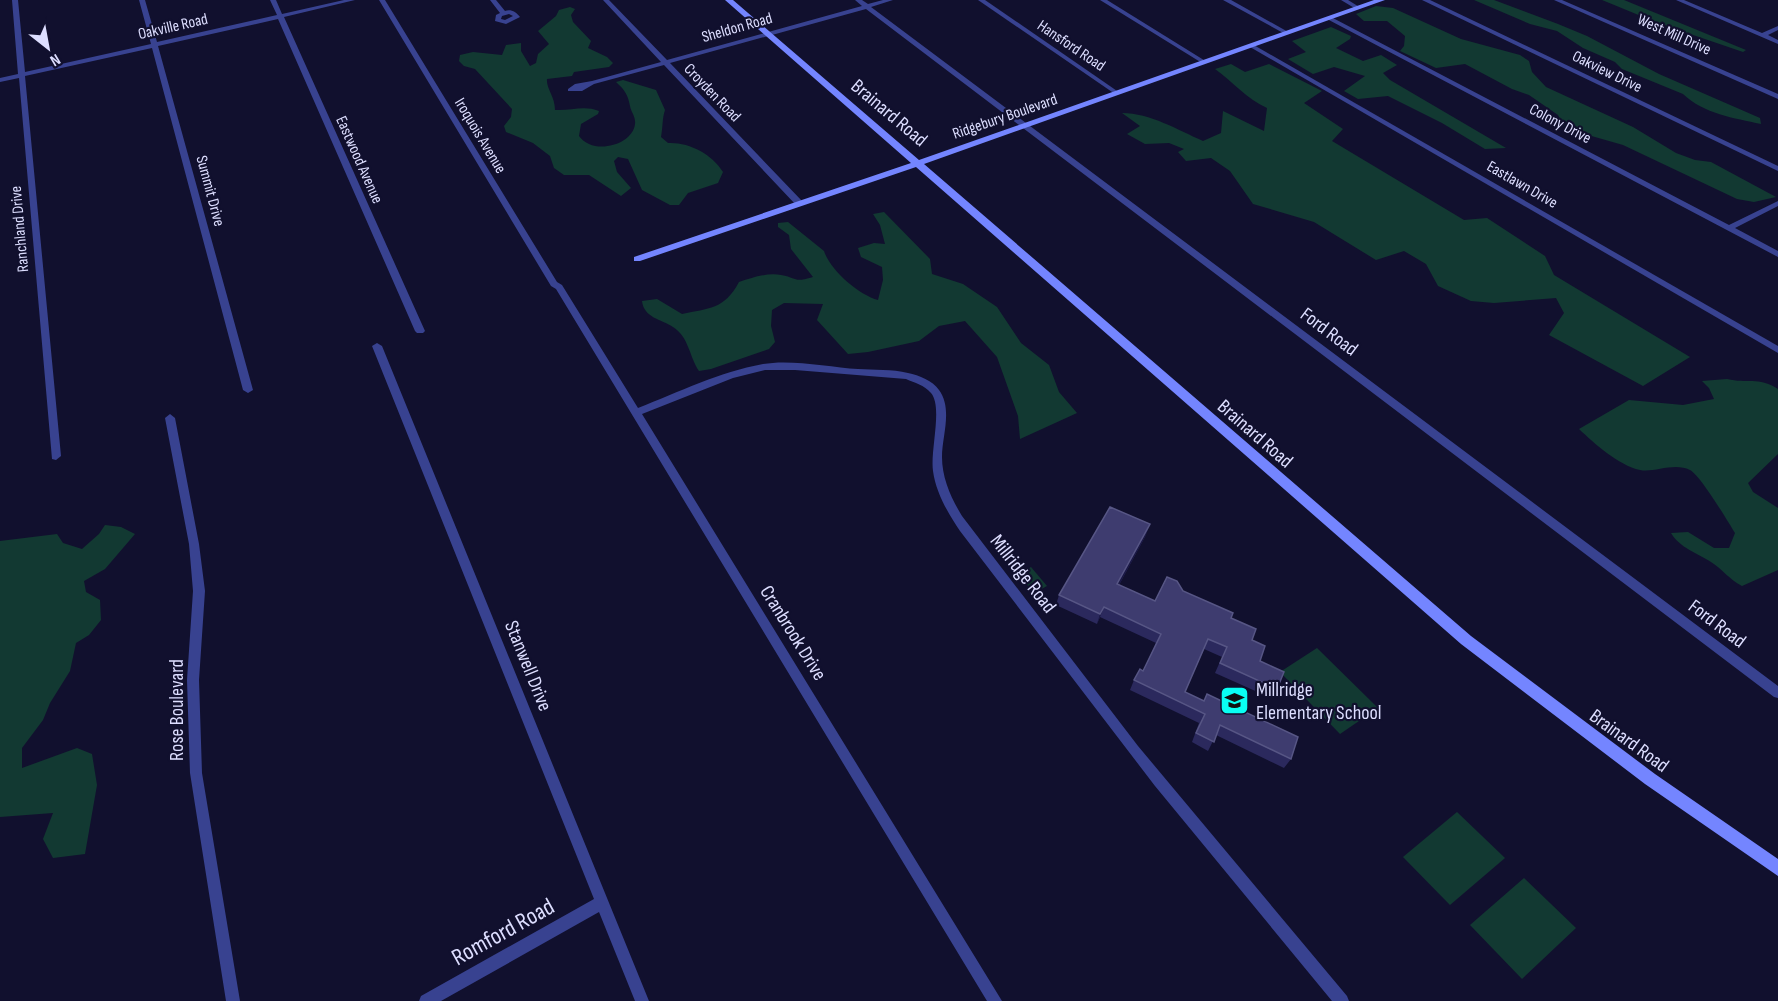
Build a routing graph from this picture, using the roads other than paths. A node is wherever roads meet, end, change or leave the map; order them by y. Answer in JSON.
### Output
{"nodes":[{"id":1,"x":15,"y":0,"type":"edge"},
{"id":2,"x":142,"y":0,"type":"edge"},
{"id":3,"x":273,"y":0,"type":"edge"},
{"id":4,"x":352,"y":0,"type":"edge"},
{"id":5,"x":382,"y":0,"type":"edge"},
{"id":6,"x":493,"y":0,"type":"edge"},
{"id":7,"x":606,"y":0,"type":"edge"},
{"id":8,"x":729,"y":0,"type":"edge"},
{"id":9,"x":858,"y":0,"type":"edge"},
{"id":10,"x":890,"y":0,"type":"edge"},
{"id":11,"x":981,"y":0,"type":"edge"},
{"id":12,"x":1103,"y":0,"type":"edge"},
{"id":13,"x":1227,"y":0,"type":"edge"},
{"id":14,"x":1344,"y":0,"type":"edge"},
{"id":15,"x":1381,"y":0,"type":"edge"},
{"id":16,"x":1425,"y":0,"type":"edge"},
{"id":17,"x":1557,"y":0,"type":"edge"},
{"id":18,"x":1679,"y":0,"type":"edge"},
{"id":19,"x":866,"y":6,"type":"junction"},
{"id":20,"x":1358,"y":8,"type":"junction"},
{"id":21,"x":503,"y":13,"type":"dead end"},
{"id":22,"x":280,"y":16,"type":"junction"},
{"id":23,"x":1329,"y":18,"type":"junction"},
{"id":24,"x":1778,"y":28,"type":"edge"},
{"id":25,"x":768,"y":33,"type":"junction"},
{"id":26,"x":1287,"y":33,"type":"junction"},
{"id":27,"x":1763,"y":35,"type":"junction"},
{"id":28,"x":1778,"y":42,"type":"edge"},
{"id":29,"x":155,"y":45,"type":"junction"},
{"id":30,"x":1252,"y":46,"type":"junction"},
{"id":31,"x":1204,"y":62,"type":"junction"},
{"id":32,"x":665,"y":63,"type":"junction"},
{"id":33,"x":22,"y":75,"type":"junction"},
{"id":34,"x":0,"y":80,"type":"edge"},
{"id":35,"x":592,"y":83,"type":"dead end"},
{"id":36,"x":1117,"y":93,"type":"junction"},
{"id":37,"x":1778,"y":97,"type":"edge"},
{"id":38,"x":1028,"y":126,"type":"junction"},
{"id":39,"x":919,"y":162,"type":"junction"},
{"id":40,"x":1778,"y":169,"type":"edge"},
{"id":41,"x":1778,"y":202,"type":"edge"},
{"id":42,"x":799,"y":203,"type":"junction"},
{"id":43,"x":1729,"y":228,"type":"junction"},
{"id":44,"x":1778,"y":254,"type":"edge"},
{"id":45,"x":637,"y":259,"type":"dead end"},
{"id":46,"x":557,"y":286,"type":"joint"},
{"id":47,"x":420,"y":331,"type":"dead end"},
{"id":48,"x":377,"y":346,"type":"dead end"},
{"id":49,"x":1778,"y":350,"type":"edge"},
{"id":50,"x":248,"y":390,"type":"dead end"},
{"id":51,"x":635,"y":412,"type":"junction"},
{"id":52,"x":170,"y":418,"type":"dead end"},
{"id":53,"x":56,"y":456,"type":"dead end"},
{"id":54,"x":1778,"y":693,"type":"edge"},
{"id":55,"x":1778,"y":868,"type":"edge"},
{"id":56,"x":602,"y":902,"type":"junction"},
{"id":57,"x":232,"y":1001,"type":"edge"},
{"id":58,"x":426,"y":1001,"type":"edge"},
{"id":59,"x":642,"y":1001,"type":"edge"},
{"id":60,"x":995,"y":1001,"type":"edge"},
{"id":61,"x":1342,"y":1001,"type":"edge"}],
"edges":[{"from":1,"to":33,"type":"street","name":"Ranchland Drive"},
{"from":2,"to":29,"type":"street","name":"Summit Drive"},
{"from":3,"to":22,"type":"street","name":"Eastwood Avenue"},
{"from":4,"to":22,"type":"street","name":"Oakville Road"},
{"from":5,"to":46,"type":"street","name":"Iroquois Avenue"},
{"from":6,"to":21,"type":"street"},
{"from":7,"to":32,"type":"street","name":"Croyden Road"},
{"from":8,"to":25,"type":"street","name":"Brainard Road"},
{"from":9,"to":19,"type":"street","name":"Ford Road"},
{"from":10,"to":19,"type":"street","name":"Sheldon Road"},
{"from":11,"to":36,"type":"street","name":"Hansford Road"},
{"from":12,"to":31,"type":"street"},
{"from":13,"to":26,"type":"street"},
{"from":14,"to":20,"type":"street"},
{"from":15,"to":20,"type":"street","name":"Ridgebury Boulevard"},
{"from":16,"to":40,"type":"street","name":"Oakview Drive"},
{"from":17,"to":37,"type":"street","name":"West Mill Drive"},
{"from":18,"to":27,"type":"street"},
{"from":19,"to":25,"type":"street","name":"Sheldon Road"},
{"from":19,"to":38,"type":"street","name":"Ford Road"},
{"from":20,"to":23,"type":"street","name":"Ridgebury Boulevard"},
{"from":22,"to":29,"type":"street","name":"Oakville Road"},
{"from":22,"to":47,"type":"street","name":"Eastwood Avenue"},
{"from":23,"to":26,"type":"street","name":"Ridgebury Boulevard"},
{"from":23,"to":43,"type":"street","name":"Colony Drive"},
{"from":24,"to":27,"type":"street"},
{"from":25,"to":32,"type":"street","name":"Sheldon Road"},
{"from":25,"to":39,"type":"street","name":"Brainard Road"},
{"from":26,"to":30,"type":"street","name":"Ridgebury Boulevard"},
{"from":27,"to":28,"type":"street"},
{"from":29,"to":33,"type":"street","name":"Oakville Road"},
{"from":29,"to":50,"type":"street","name":"Summit Drive"},
{"from":30,"to":31,"type":"street","name":"Ridgebury Boulevard"},
{"from":30,"to":49,"type":"street","name":"Eastlawn Drive"},
{"from":31,"to":36,"type":"street","name":"Ridgebury Boulevard"},
{"from":32,"to":35,"type":"street","name":"Sheldon Road"},
{"from":32,"to":42,"type":"street","name":"Croyden Road"},
{"from":33,"to":34,"type":"street","name":"Oakville Road"},
{"from":33,"to":53,"type":"street","name":"Ranchland Drive"},
{"from":36,"to":38,"type":"street","name":"Ridgebury Boulevard"},
{"from":38,"to":39,"type":"street","name":"Ridgebury Boulevard"},
{"from":38,"to":54,"type":"street","name":"Ford Road"},
{"from":39,"to":42,"type":"street","name":"Ridgebury Boulevard"},
{"from":39,"to":55,"type":"street","name":"Brainard Road"},
{"from":41,"to":43,"type":"street"},
{"from":42,"to":45,"type":"street","name":"Ridgebury Boulevard"},
{"from":43,"to":44,"type":"street","name":"Colony Drive"},
{"from":46,"to":51,"type":"street","name":"Cranbrook Drive"},
{"from":48,"to":56,"type":"street","name":"Stanwell Drive"},
{"from":51,"to":60,"type":"street","name":"Cranbrook Drive"},
{"from":51,"to":61,"type":"street","name":"Millridge Road"},
{"from":52,"to":57,"type":"street","name":"Rose Boulevard"},
{"from":56,"to":58,"type":"street","name":"Romford Road"},
{"from":56,"to":59,"type":"street","name":"Stanwell Drive"}]}
